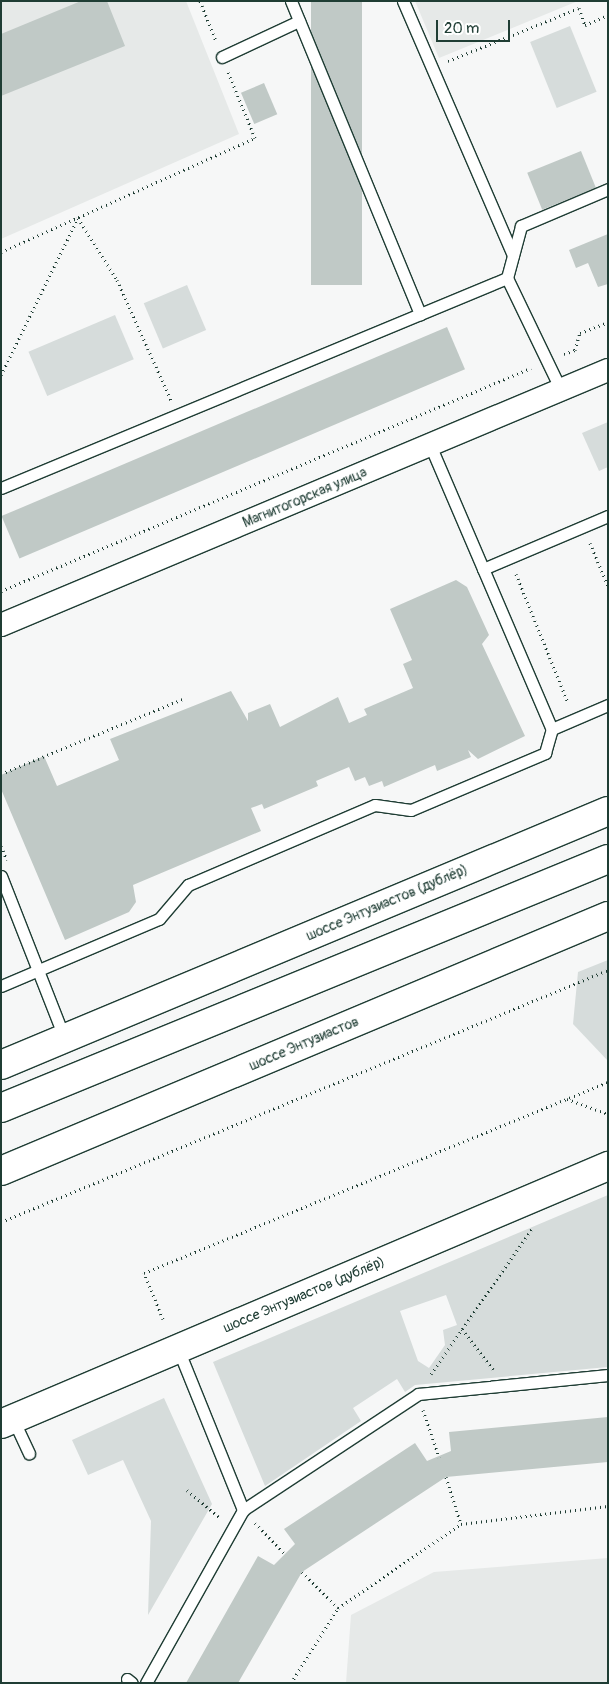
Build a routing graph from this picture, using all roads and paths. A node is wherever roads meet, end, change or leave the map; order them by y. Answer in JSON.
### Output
{"nodes":[{"id":1,"x":200,"y":1,"type":"edge"},
{"id":2,"x":291,"y":1,"type":"edge"},
{"id":3,"x":403,"y":1,"type":"edge"},
{"id":4,"x":608,"y":15,"type":"edge"},
{"id":5,"x":299,"y":21,"type":"junction"},
{"id":6,"x":222,"y":57,"type":"junction"},
{"id":7,"x":438,"y":65,"type":"dead end"},
{"id":8,"x":608,"y":189,"type":"edge"},
{"id":9,"x":78,"y":218,"type":"junction"},
{"id":10,"x":1,"y":252,"type":"edge"},
{"id":11,"x":513,"y":256,"type":"junction"},
{"id":12,"x":507,"y":278,"type":"junction"},
{"id":13,"x":420,"y":314,"type":"junction"},
{"id":14,"x":608,"y":322,"type":"edge"},
{"id":15,"x":547,"y":361,"type":"junction"},
{"id":16,"x":608,"y":370,"type":"edge"},
{"id":17,"x":1,"y":375,"type":"edge"},
{"id":18,"x":561,"y":390,"type":"junction"},
{"id":19,"x":178,"y":414,"type":"junction"},
{"id":20,"x":430,"y":445,"type":"junction"},
{"id":21,"x":1,"y":488,"type":"edge"},
{"id":22,"x":608,"y":516,"type":"edge"},
{"id":23,"x":582,"y":527,"type":"junction"},
{"id":24,"x":509,"y":558,"type":"junction"},
{"id":25,"x":483,"y":569,"type":"junction"},
{"id":26,"x":608,"y":586,"type":"edge"},
{"id":27,"x":1,"y":591,"type":"edge"},
{"id":28,"x":1,"y":625,"type":"edge"},
{"id":29,"x":185,"y":698,"type":"dead end"},
{"id":30,"x":608,"y":705,"type":"edge"},
{"id":31,"x":575,"y":719,"type":"junction"},
{"id":32,"x":552,"y":729,"type":"junction"},
{"id":33,"x":1,"y":774,"type":"edge"},
{"id":34,"x":608,"y":811,"type":"edge"},
{"id":35,"x":608,"y":859,"type":"edge"},
{"id":36,"x":1,"y":876,"type":"edge"},
{"id":37,"x":608,"y":916,"type":"edge"},
{"id":38,"x":608,"y":970,"type":"edge"},
{"id":39,"x":35,"y":972,"type":"junction"},
{"id":40,"x":1,"y":986,"type":"edge"},
{"id":41,"x":65,"y":1039,"type":"junction"},
{"id":42,"x":1,"y":1066,"type":"edge"},
{"id":43,"x":608,"y":1082,"type":"edge"},
{"id":44,"x":567,"y":1099,"type":"junction"},
{"id":45,"x":1,"y":1108,"type":"edge"},
{"id":46,"x":608,"y":1114,"type":"edge"},
{"id":47,"x":608,"y":1166,"type":"edge"},
{"id":48,"x":1,"y":1171,"type":"edge"},
{"id":49,"x":1,"y":1222,"type":"edge"},
{"id":50,"x":536,"y":1224,"type":"dead end"},
{"id":51,"x":163,"y":1319,"type":"dead end"},
{"id":52,"x":462,"y":1329,"type":"junction"},
{"id":53,"x":178,"y":1349,"type":"junction"},
{"id":54,"x":608,"y":1375,"type":"edge"},
{"id":55,"x":505,"y":1385,"type":"junction"},
{"id":56,"x":418,"y":1394,"type":"junction"},
{"id":57,"x":7,"y":1421,"type":"edge"},
{"id":58,"x":29,"y":1453,"type":"dead end"},
{"id":59,"x":439,"y":1457,"type":"dead end"},
{"id":60,"x":446,"y":1477,"type":"dead end"},
{"id":61,"x":187,"y":1490,"type":"dead end"},
{"id":62,"x":608,"y":1506,"type":"edge"},
{"id":63,"x":243,"y":1510,"type":"junction"},
{"id":64,"x":461,"y":1524,"type":"junction"},
{"id":65,"x":233,"y":1528,"type":"junction"},
{"id":66,"x":286,"y":1555,"type":"dead end"},
{"id":67,"x":302,"y":1572,"type":"dead end"},
{"id":68,"x":338,"y":1608,"type":"junction"},
{"id":69,"x":146,"y":1683,"type":"edge"},
{"id":70,"x":291,"y":1683,"type":"edge"}],
"edges":[{"from":1,"to":6,"type":"path"},
{"from":2,"to":5,"type":"lane"},
{"from":3,"to":11,"type":"lane"},
{"from":4,"to":7,"type":"path"},
{"from":5,"to":6,"type":"lane"},
{"from":5,"to":13,"type":"lane"},
{"from":6,"to":9,"type":"path"},
{"from":8,"to":11,"type":"lane"},
{"from":9,"to":10,"type":"path"},
{"from":9,"to":17,"type":"path"},
{"from":9,"to":19,"type":"path"},
{"from":11,"to":12,"type":"lane"},
{"from":12,"to":13,"type":"lane"},
{"from":12,"to":15,"type":"lane"},
{"from":13,"to":19,"type":"lane"},
{"from":14,"to":15,"type":"path"},
{"from":15,"to":18,"type":"lane"},
{"from":15,"to":27,"type":"path"},
{"from":16,"to":18,"type":"street","name":"Магнитогорская улица"},
{"from":18,"to":20,"type":"street","name":"Магнитогорская улица"},
{"from":19,"to":21,"type":"lane"},
{"from":20,"to":25,"type":"lane"},
{"from":20,"to":28,"type":"street","name":"Магнитогорская улица"},
{"from":22,"to":23,"type":"lane"},
{"from":23,"to":24,"type":"lane"},
{"from":23,"to":26,"type":"path"},
{"from":24,"to":25,"type":"lane"},
{"from":24,"to":31,"type":"path"},
{"from":25,"to":32,"type":"lane"},
{"from":29,"to":33,"type":"path"},
{"from":30,"to":31,"type":"lane"},
{"from":31,"to":32,"type":"lane"},
{"from":32,"to":39,"type":"lane"},
{"from":34,"to":41,"type":"main road","name":"шоссе Энтузиастов (дублёр)"},
{"from":35,"to":45,"type":"main road"},
{"from":36,"to":39,"type":"lane"},
{"from":37,"to":48,"type":"main road","name":"шоссе Энтузиастов"},
{"from":38,"to":49,"type":"path"},
{"from":39,"to":40,"type":"lane"},
{"from":39,"to":41,"type":"lane"},
{"from":41,"to":42,"type":"main road","name":"шоссе Энтузиастов (дублёр)"},
{"from":43,"to":44,"type":"path"},
{"from":44,"to":46,"type":"path"},
{"from":44,"to":51,"type":"path"},
{"from":47,"to":53,"type":"main road","name":"шоссе Энтузиастов (дублёр)"},
{"from":50,"to":52,"type":"path"},
{"from":52,"to":55,"type":"path"},
{"from":52,"to":56,"type":"path"},
{"from":53,"to":57,"type":"main road","name":"шоссе Энтузиастов (дублёр)"},
{"from":53,"to":63,"type":"lane"},
{"from":54,"to":55,"type":"lane"},
{"from":55,"to":56,"type":"lane"},
{"from":56,"to":59,"type":"path"},
{"from":56,"to":63,"type":"lane"},
{"from":57,"to":58,"type":"lane"},
{"from":60,"to":64,"type":"path"},
{"from":61,"to":65,"type":"path"},
{"from":62,"to":64,"type":"path"},
{"from":63,"to":65,"type":"lane"},
{"from":63,"to":66,"type":"path"},
{"from":64,"to":68,"type":"path"},
{"from":65,"to":69,"type":"lane"},
{"from":67,"to":68,"type":"path"},
{"from":68,"to":70,"type":"path"}]}
